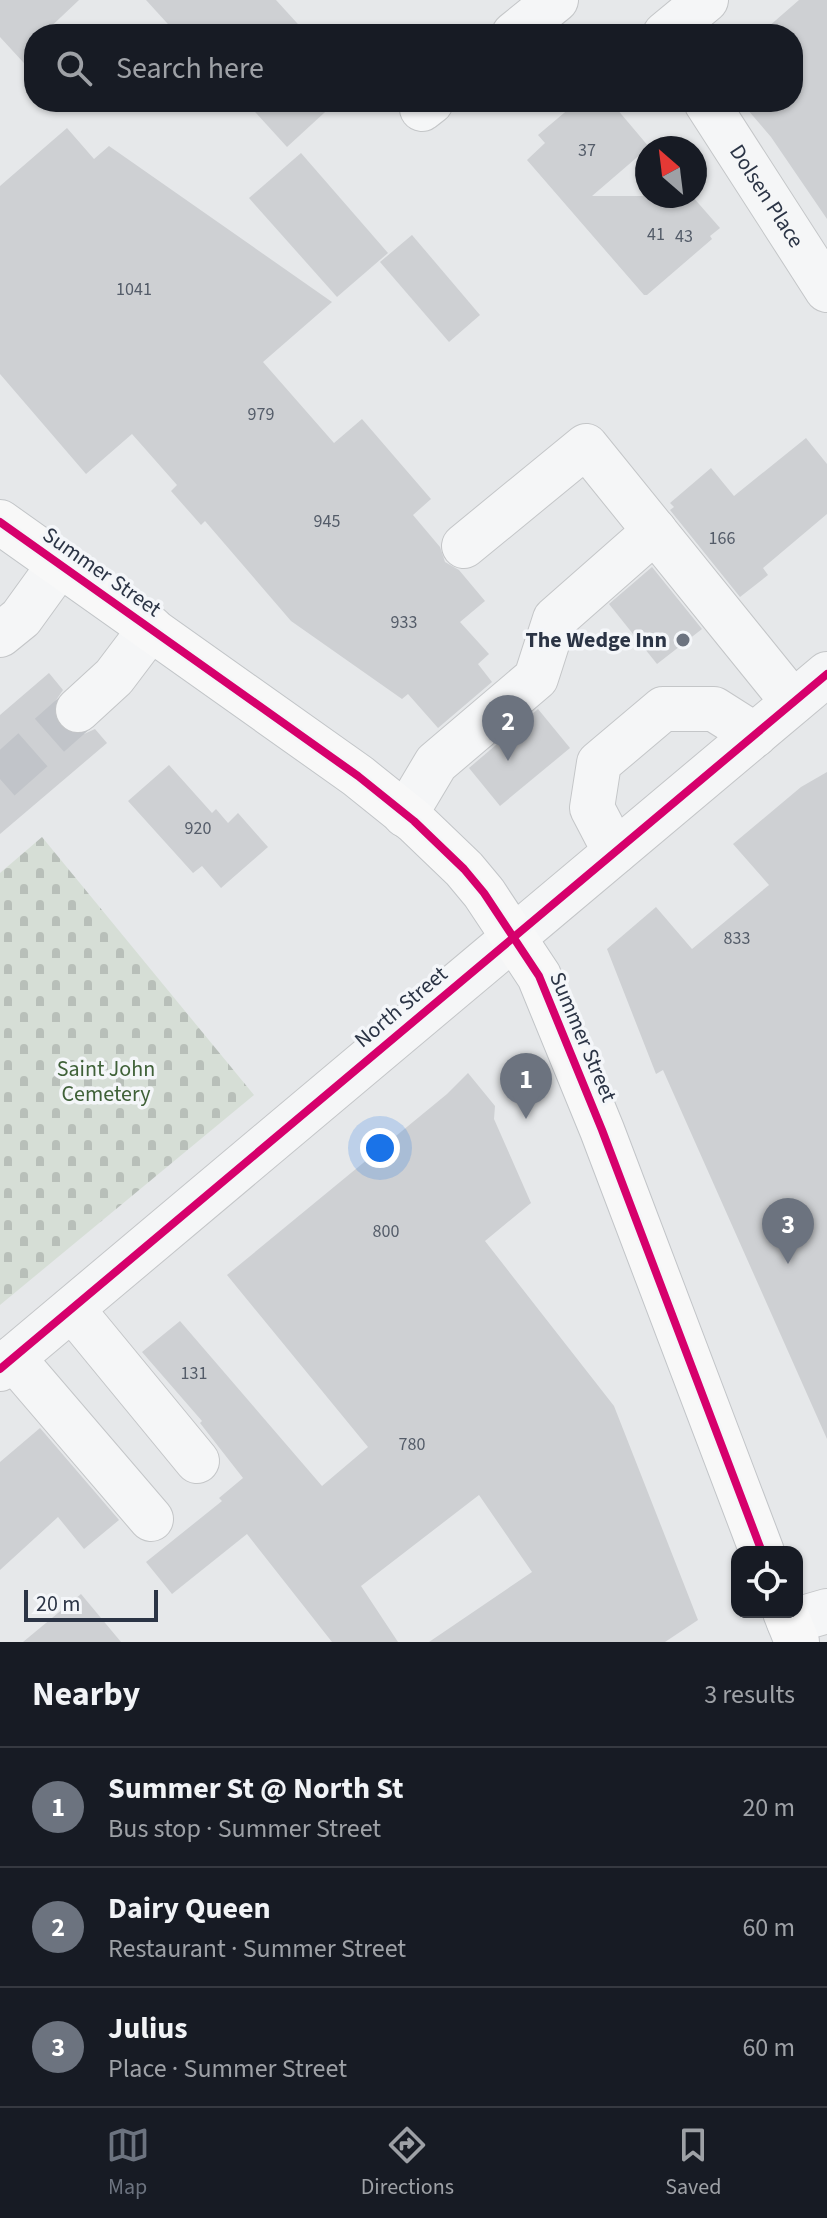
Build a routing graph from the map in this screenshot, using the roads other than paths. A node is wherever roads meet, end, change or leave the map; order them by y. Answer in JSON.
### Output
{"nodes":[{"id":1,"x":556,"y":0,"type":"edge"},
{"id":2,"x":706,"y":0,"type":"edge"},
{"id":3,"x":526,"y":24,"type":"edge"},
{"id":4,"x":677,"y":24,"type":"edge"},
{"id":5,"x":712,"y":112,"type":"edge"},
{"id":6,"x":827,"y":290,"type":"edge"},
{"id":7,"x":0,"y":522,"type":"edge"},
{"id":8,"x":655,"y":531,"type":"junction"},
{"id":9,"x":464,"y":546,"type":"dead end"},
{"id":10,"x":60,"y":564,"type":"junction"},
{"id":11,"x":151,"y":628,"type":"junction"},
{"id":12,"x":0,"y":635,"type":"edge"},
{"id":13,"x":827,"y":674,"type":"edge"},
{"id":14,"x":793,"y":702,"type":"junction"},
{"id":15,"x":78,"y":710,"type":"tunnel mouth"},
{"id":16,"x":755,"y":735,"type":"junction"},
{"id":17,"x":405,"y":815,"type":"junction"},
{"id":18,"x":615,"y":852,"type":"junction"},
{"id":19,"x":512,"y":936,"type":"junction"},
{"id":20,"x":72,"y":1309,"type":"junction"},
{"id":21,"x":6,"y":1364,"type":"edge"},
{"id":22,"x":197,"y":1461,"type":"dead end"},
{"id":23,"x":151,"y":1519,"type":"dead end"},
{"id":24,"x":760,"y":1546,"type":"edge"}],
"edges":[{"from":1,"to":3,"type":"street"},
{"from":2,"to":4,"type":"street"},
{"from":5,"to":6,"type":"street","name":"Dolsen Place"},
{"from":7,"to":10,"type":"main road","name":"Summer Street"},
{"from":8,"to":9,"type":"street"},
{"from":8,"to":14,"type":"street"},
{"from":8,"to":17,"type":"street"},
{"from":10,"to":11,"type":"main road","name":"Summer Street"},
{"from":10,"to":12,"type":"street"},
{"from":11,"to":15,"type":"street"},
{"from":11,"to":17,"type":"main road","name":"Summer Street"},
{"from":13,"to":14,"type":"street","name":"North Street"},
{"from":14,"to":16,"type":"street","name":"North Street"},
{"from":16,"to":18,"type":"street","name":"North Street"},
{"from":16,"to":18,"type":"street"},
{"from":17,"to":19,"type":"main road","name":"Summer Street"},
{"from":18,"to":19,"type":"street","name":"North Street"},
{"from":19,"to":20,"type":"street","name":"North Street"},
{"from":19,"to":24,"type":"main road","name":"Summer Street"},
{"from":20,"to":21,"type":"street","name":"North Street"},
{"from":20,"to":22,"type":"street"},
{"from":21,"to":23,"type":"street"}]}
